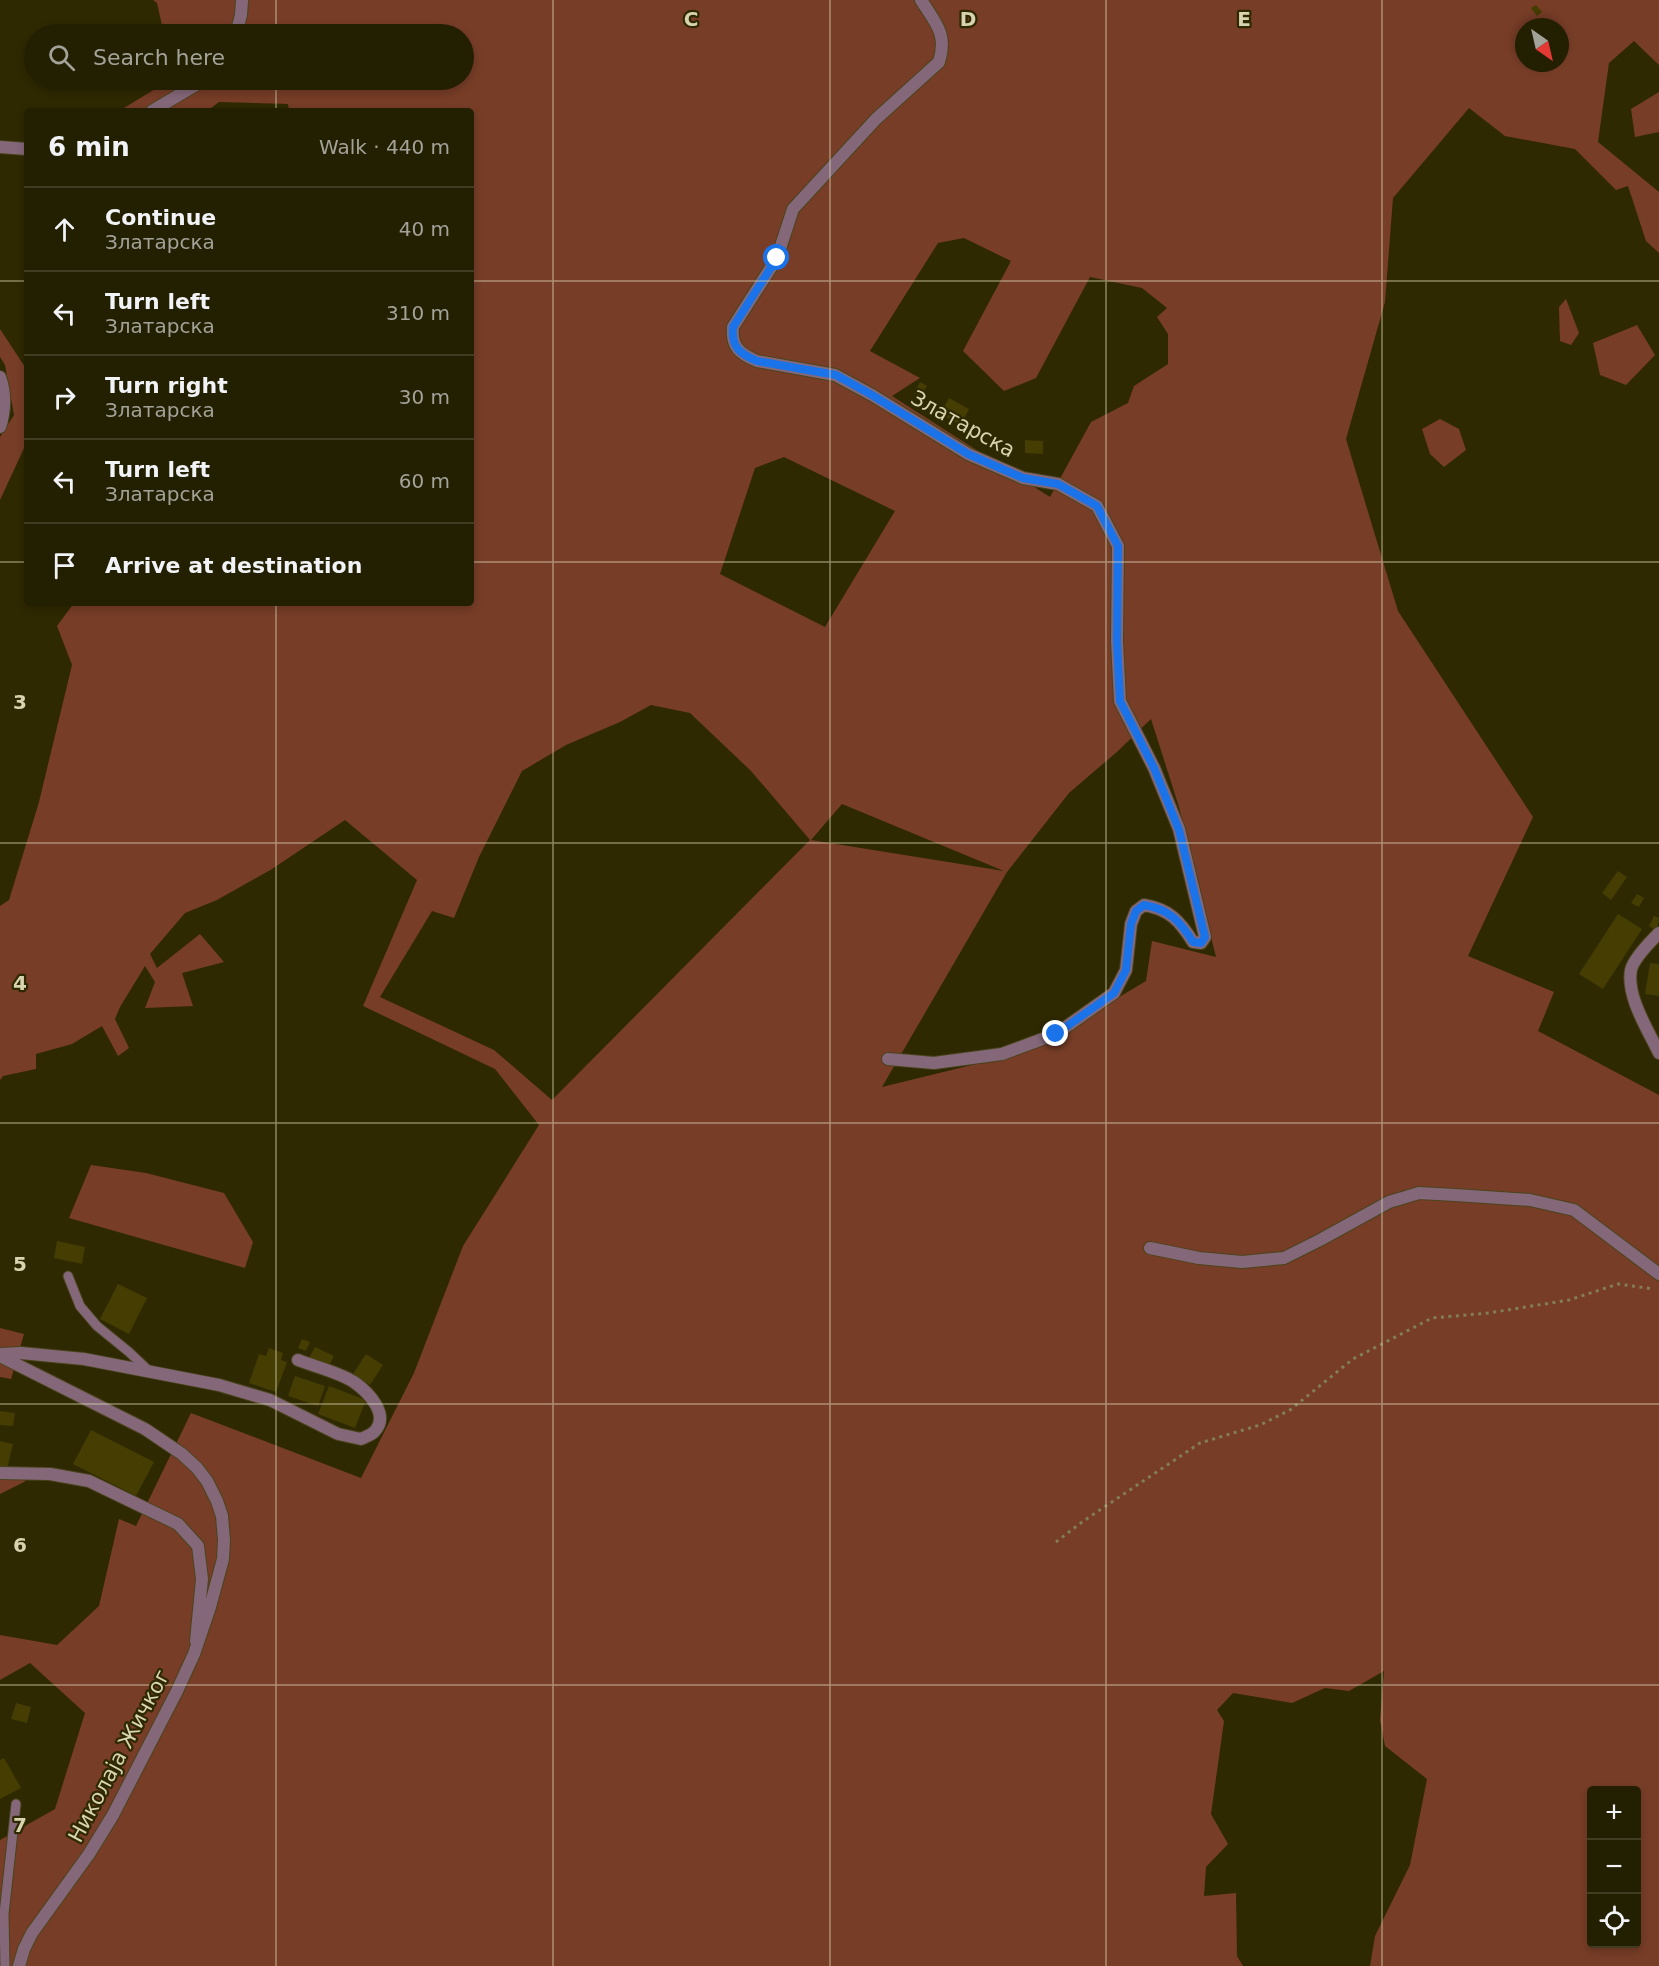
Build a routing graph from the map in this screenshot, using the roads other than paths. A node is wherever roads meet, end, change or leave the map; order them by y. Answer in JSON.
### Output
{"nodes":[{"id":1,"x":242,"y":0,"type":"edge"},
{"id":2,"x":921,"y":0,"type":"edge"},
{"id":3,"x":239,"y":24,"type":"edge"},
{"id":4,"x":187,"y":90,"type":"edge"},
{"id":5,"x":157,"y":108,"type":"edge"},
{"id":6,"x":0,"y":147,"type":"edge"},
{"id":7,"x":24,"y":149,"type":"edge"},
{"id":8,"x":0,"y":377,"type":"edge"},
{"id":9,"x":0,"y":427,"type":"edge"},
{"id":10,"x":1659,"y":933,"type":"edge"},
{"id":11,"x":1659,"y":1053,"type":"edge"},
{"id":12,"x":888,"y":1059,"type":"dead end"},
{"id":13,"x":1150,"y":1248,"type":"dead end"},
{"id":14,"x":1659,"y":1274,"type":"edge"},
{"id":15,"x":68,"y":1276,"type":"dead end"},
{"id":16,"x":0,"y":1355,"type":"edge"},
{"id":17,"x":297,"y":1360,"type":"dead end"},
{"id":18,"x":149,"y":1371,"type":"junction"},
{"id":19,"x":0,"y":1473,"type":"edge"},
{"id":20,"x":194,"y":1654,"type":"junction"},
{"id":21,"x":16,"y":1804,"type":"dead end"},
{"id":22,"x":5,"y":1966,"type":"edge"},
{"id":23,"x":20,"y":1966,"type":"edge"}],
"edges":[{"from":1,"to":3,"type":"street"},
{"from":2,"to":12,"type":"street","name":"Златарска"},
{"from":4,"to":5,"type":"street"},
{"from":6,"to":7,"type":"street"},
{"from":8,"to":9,"type":"street"},
{"from":10,"to":11,"type":"street"},
{"from":13,"to":14,"type":"street"},
{"from":15,"to":18,"type":"lane"},
{"from":16,"to":18,"type":"street","name":"Николаја Жичког"},
{"from":16,"to":20,"type":"street","name":"Николаја Жичког"},
{"from":17,"to":18,"type":"street","name":"Николаја Жичког"},
{"from":19,"to":20,"type":"street","name":"Николаја Жичког"},
{"from":20,"to":23,"type":"street","name":"Николаја Жичког"},
{"from":21,"to":22,"type":"lane"}]}
